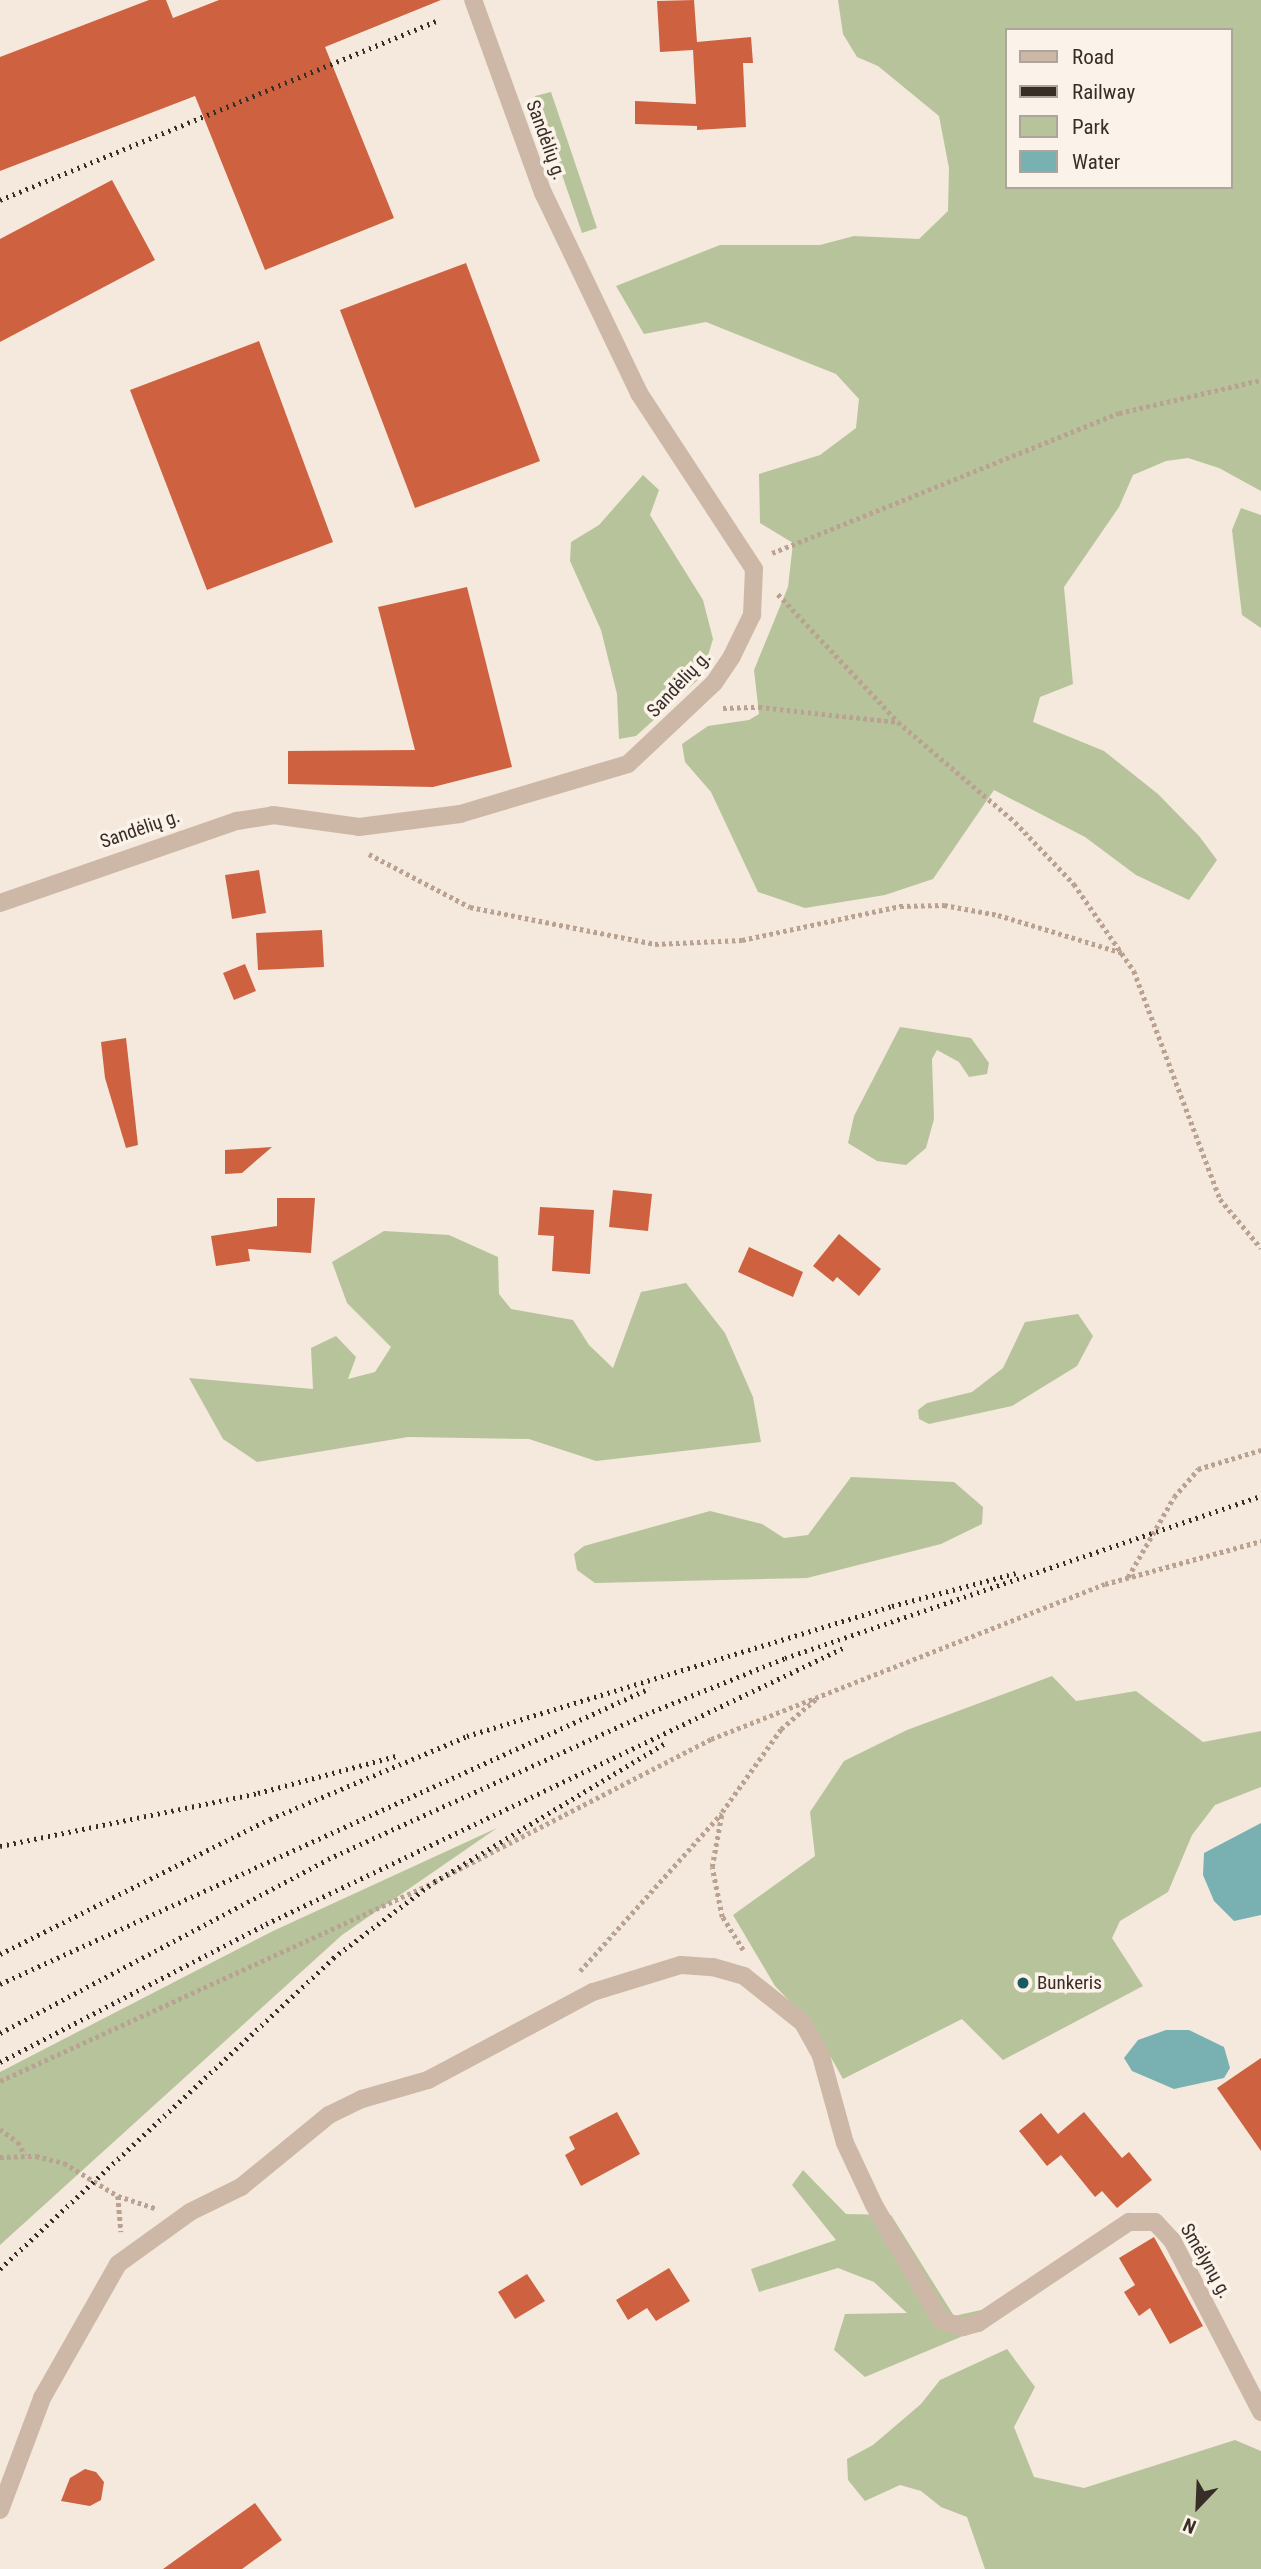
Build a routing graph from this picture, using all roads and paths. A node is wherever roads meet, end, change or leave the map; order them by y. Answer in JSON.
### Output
{"nodes":[{"id":1,"x":473,"y":0,"type":"edge"},
{"id":2,"x":1261,"y":380,"type":"edge"},
{"id":3,"x":754,"y":569,"type":"junction"},
{"id":4,"x":688,"y":709,"type":"junction"},
{"id":5,"x":898,"y":722,"type":"junction"},
{"id":6,"x":369,"y":854,"type":"dead end"},
{"id":7,"x":0,"y":903,"type":"edge"},
{"id":8,"x":1123,"y":953,"type":"junction"},
{"id":9,"x":1261,"y":1248,"type":"edge"},
{"id":10,"x":1261,"y":1450,"type":"edge"},
{"id":11,"x":1261,"y":1541,"type":"edge"},
{"id":12,"x":1127,"y":1578,"type":"junction"},
{"id":13,"x":822,"y":1694,"type":"junction"},
{"id":14,"x":722,"y":1812,"type":"junction"},
{"id":15,"x":751,"y":1962,"type":"dead end"},
{"id":16,"x":579,"y":1973,"type":"dead end"},
{"id":17,"x":0,"y":2081,"type":"edge"},
{"id":18,"x":0,"y":2129,"type":"edge"},
{"id":19,"x":25,"y":2155,"type":"junction"},
{"id":20,"x":0,"y":2157,"type":"edge"},
{"id":21,"x":118,"y":2264,"type":"junction"},
{"id":22,"x":1261,"y":2412,"type":"edge"},
{"id":23,"x":0,"y":2510,"type":"edge"}],
"edges":[{"from":1,"to":3,"type":"street","name":"Sandėlių g."},
{"from":2,"to":3,"type":"path"},
{"from":3,"to":4,"type":"street","name":"Sandėlių g."},
{"from":3,"to":5,"type":"path"},
{"from":4,"to":5,"type":"path"},
{"from":4,"to":7,"type":"street","name":"Sandėlių g."},
{"from":5,"to":8,"type":"path"},
{"from":6,"to":8,"type":"path"},
{"from":8,"to":9,"type":"path"},
{"from":10,"to":12,"type":"path"},
{"from":11,"to":12,"type":"path"},
{"from":12,"to":13,"type":"path"},
{"from":13,"to":14,"type":"path"},
{"from":13,"to":17,"type":"path"},
{"from":14,"to":15,"type":"path"},
{"from":14,"to":16,"type":"path"},
{"from":18,"to":19,"type":"path"},
{"from":19,"to":20,"type":"path"},
{"from":19,"to":21,"type":"path"},
{"from":21,"to":22,"type":"street","name":"Smėlynų g."},
{"from":21,"to":23,"type":"street"}]}
